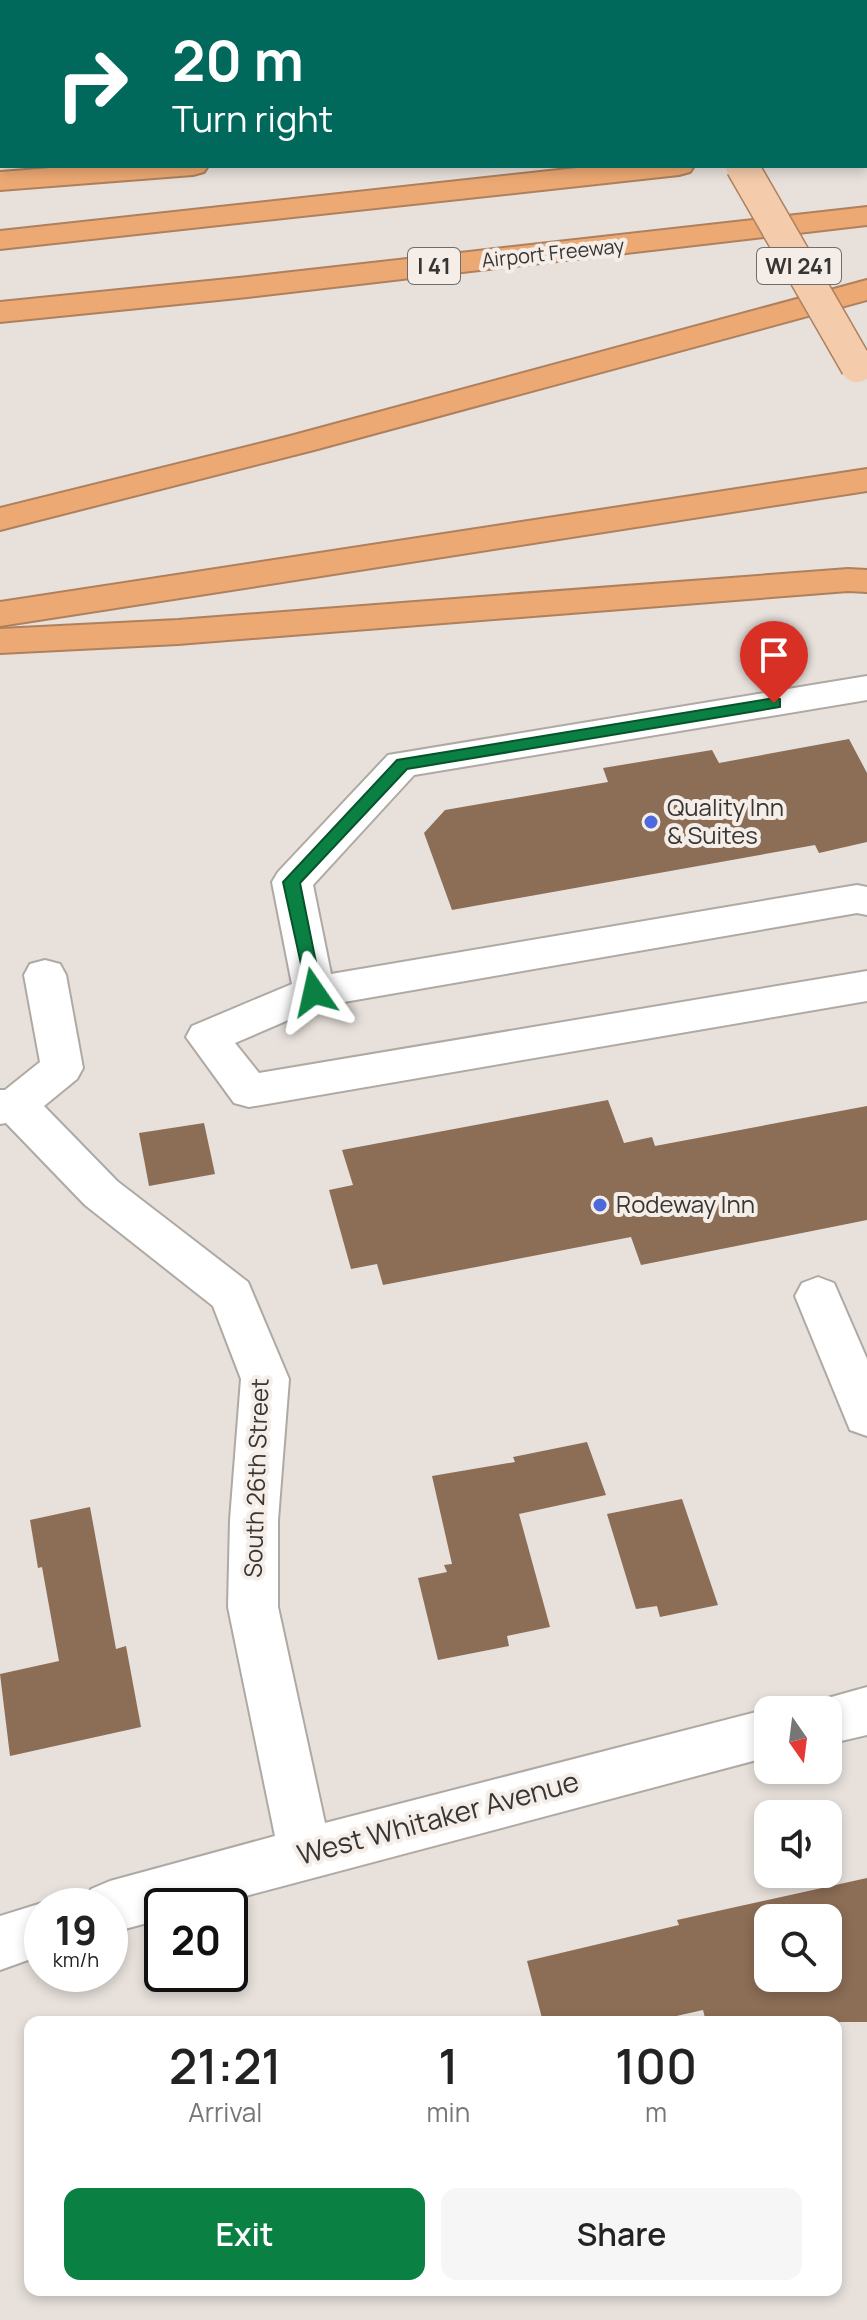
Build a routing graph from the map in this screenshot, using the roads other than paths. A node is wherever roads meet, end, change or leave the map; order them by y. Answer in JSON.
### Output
{"nodes":[{"id":1,"x":167,"y":168,"type":"edge"},
{"id":2,"x":661,"y":168,"type":"edge"},
{"id":3,"x":743,"y":168,"type":"edge"},
{"id":4,"x":0,"y":181,"type":"edge"},
{"id":5,"x":867,"y":216,"type":"edge"},
{"id":6,"x":0,"y":240,"type":"edge"},
{"id":7,"x":867,"y":290,"type":"edge"},
{"id":8,"x":0,"y":312,"type":"edge"},
{"id":9,"x":862,"y":374,"type":"edge"},
{"id":10,"x":867,"y":480,"type":"edge"},
{"id":11,"x":0,"y":519,"type":"edge"},
{"id":12,"x":867,"y":581,"type":"edge"},
{"id":13,"x":0,"y":614,"type":"edge"},
{"id":14,"x":0,"y":641,"type":"edge"},
{"id":15,"x":867,"y":688,"type":"edge"},
{"id":16,"x":867,"y":901,"type":"edge"},
{"id":17,"x":45,"y":975,"type":"dead end"},
{"id":18,"x":867,"y":986,"type":"edge"},
{"id":19,"x":314,"y":992,"type":"junction"},
{"id":20,"x":8,"y":1106,"type":"edge"},
{"id":21,"x":818,"y":1296,"type":"dead end"},
{"id":22,"x":867,"y":1416,"type":"edge"},
{"id":23,"x":867,"y":1711,"type":"edge"},
{"id":24,"x":842,"y":1717,"type":"edge"},
{"id":25,"x":754,"y":1737,"type":"edge"},
{"id":26,"x":305,"y":1853,"type":"junction"},
{"id":27,"x":128,"y":1902,"type":"edge"},
{"id":28,"x":24,"y":1935,"type":"edge"},
{"id":29,"x":0,"y":1943,"type":"edge"}],
"edges":[{"from":1,"to":4,"type":"highway"},
{"from":2,"to":6,"type":"highway"},
{"from":3,"to":9,"type":"main road","number":"WI 241","bridge":true},
{"from":5,"to":8,"type":"highway","name":"Airport Freeway","number":"I 41"},
{"from":7,"to":11,"type":"highway"},
{"from":10,"to":13,"type":"highway"},
{"from":12,"to":14,"type":"highway"},
{"from":15,"to":19,"type":"street"},
{"from":16,"to":19,"type":"street"},
{"from":17,"to":20,"type":"street"},
{"from":18,"to":19,"type":"street"},
{"from":20,"to":26,"type":"street","name":"South 26th Street"},
{"from":21,"to":22,"type":"street"},
{"from":23,"to":24,"type":"street"},
{"from":25,"to":26,"type":"street","name":"West Whitaker Avenue"},
{"from":26,"to":27,"type":"street","name":"West Whitaker Avenue"},
{"from":28,"to":29,"type":"street"}]}
